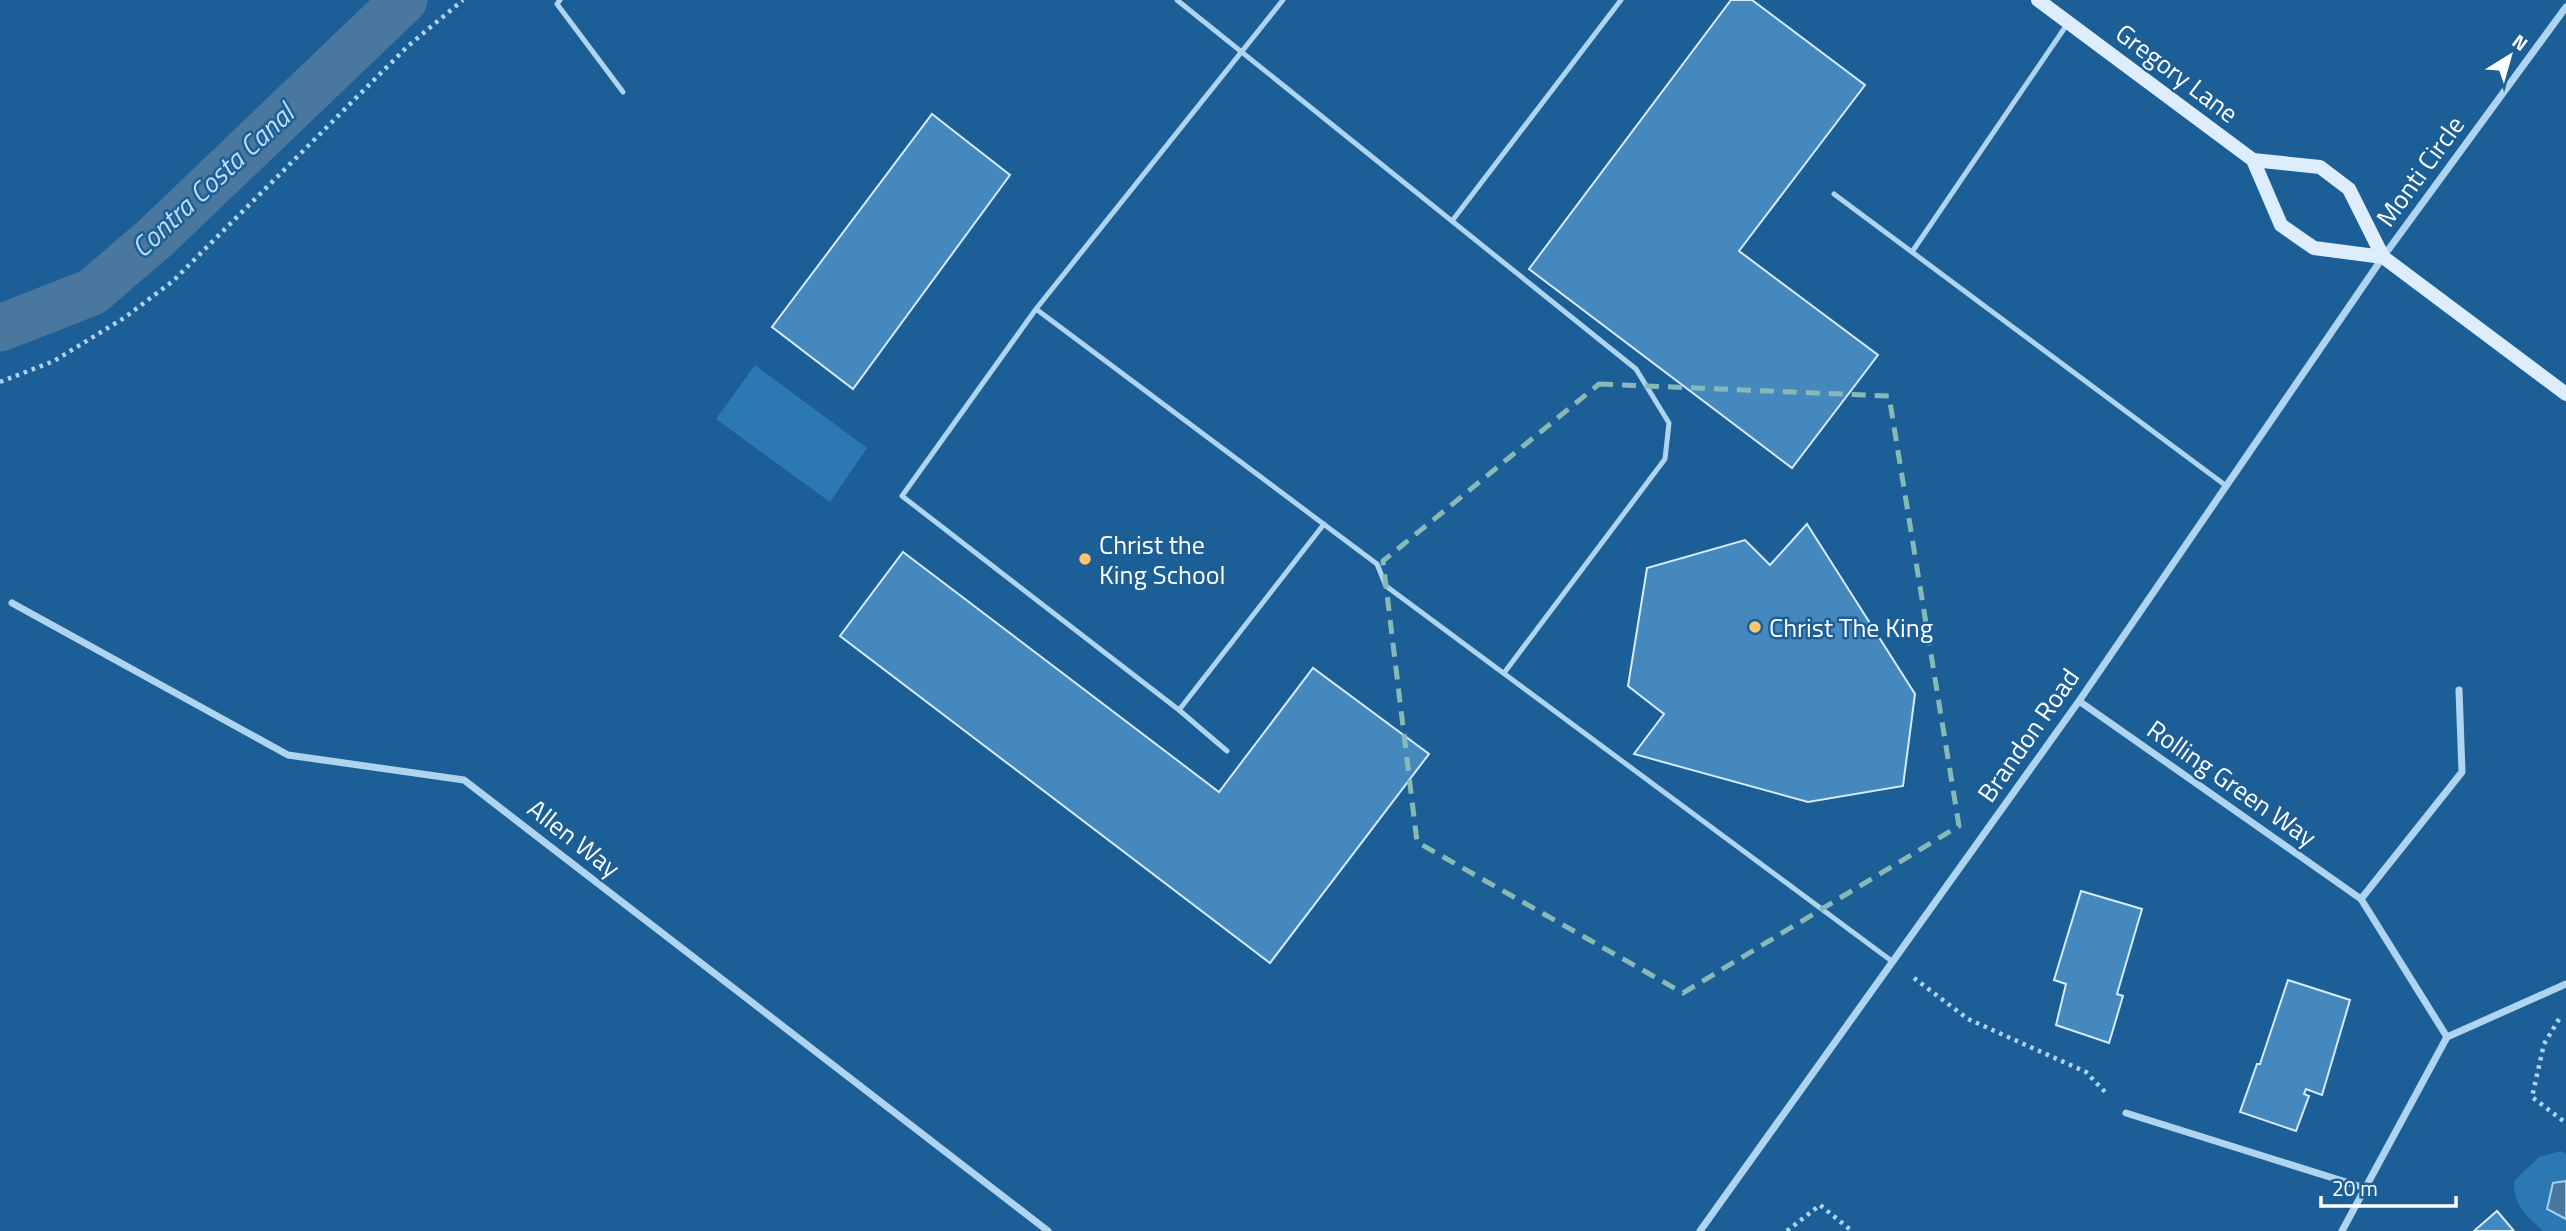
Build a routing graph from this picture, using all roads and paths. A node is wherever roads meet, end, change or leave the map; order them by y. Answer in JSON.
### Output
{"nodes":[{"id":1,"x":463,"y":0,"type":"edge"},
{"id":2,"x":560,"y":0,"type":"edge"},
{"id":3,"x":1177,"y":0,"type":"edge"},
{"id":4,"x":1283,"y":0,"type":"edge"},
{"id":5,"x":1621,"y":0,"type":"edge"},
{"id":6,"x":2038,"y":0,"type":"edge"},
{"id":7,"x":2566,"y":8,"type":"edge"},
{"id":8,"x":2068,"y":23,"type":"junction"},
{"id":9,"x":1242,"y":52,"type":"junction"},
{"id":10,"x":623,"y":92,"type":"dead end"},
{"id":11,"x":2253,"y":160,"type":"junction"},
{"id":12,"x":1834,"y":194,"type":"dead end"},
{"id":13,"x":1452,"y":221,"type":"junction"},
{"id":14,"x":1912,"y":252,"type":"junction"},
{"id":15,"x":2383,"y":257,"type":"junction"},
{"id":16,"x":1036,"y":309,"type":"junction"},
{"id":17,"x":0,"y":382,"type":"edge"},
{"id":18,"x":2566,"y":394,"type":"edge"},
{"id":19,"x":2225,"y":485,"type":"junction"},
{"id":20,"x":1324,"y":524,"type":"junction"},
{"id":21,"x":12,"y":603,"type":"dead end"},
{"id":22,"x":1504,"y":673,"type":"junction"},
{"id":23,"x":2459,"y":690,"type":"dead end"},
{"id":24,"x":2079,"y":701,"type":"junction"},
{"id":25,"x":1179,"y":710,"type":"junction"},
{"id":26,"x":1227,"y":751,"type":"dead end"},
{"id":27,"x":2361,"y":899,"type":"junction"},
{"id":28,"x":1893,"y":962,"type":"junction"},
{"id":29,"x":2566,"y":984,"type":"edge"},
{"id":30,"x":2561,"y":1016,"type":"dead end"},
{"id":31,"x":2447,"y":1037,"type":"junction"},
{"id":32,"x":2126,"y":1113,"type":"joint"},
{"id":33,"x":2566,"y":1123,"type":"edge"},
{"id":34,"x":2365,"y":1188,"type":"junction"},
{"id":35,"x":1048,"y":1231,"type":"edge"},
{"id":36,"x":1700,"y":1231,"type":"edge"},
{"id":37,"x":1787,"y":1231,"type":"edge"},
{"id":38,"x":1852,"y":1231,"type":"edge"},
{"id":39,"x":2342,"y":1231,"type":"edge"}],
"edges":[{"from":1,"to":17,"type":"path"},
{"from":2,"to":10,"type":"lane"},
{"from":3,"to":9,"type":"lane"},
{"from":4,"to":9,"type":"lane"},
{"from":5,"to":13,"type":"lane"},
{"from":6,"to":8,"type":"main road","name":"Gregory Lane"},
{"from":7,"to":15,"type":"street","name":"Monti Circle"},
{"from":8,"to":11,"type":"main road","name":"Gregory Lane"},
{"from":8,"to":14,"type":"lane"},
{"from":9,"to":13,"type":"lane"},
{"from":9,"to":16,"type":"lane"},
{"from":11,"to":15,"type":"main road"},
{"from":11,"to":15,"type":"main road"},
{"from":12,"to":14,"type":"lane"},
{"from":13,"to":22,"type":"lane"},
{"from":14,"to":19,"type":"lane"},
{"from":15,"to":18,"type":"main road"},
{"from":15,"to":19,"type":"street","name":"Brandon Road"},
{"from":16,"to":20,"type":"lane"},
{"from":16,"to":25,"type":"lane"},
{"from":19,"to":24,"type":"street","name":"Brandon Road"},
{"from":20,"to":22,"type":"lane"},
{"from":20,"to":25,"type":"lane"},
{"from":21,"to":35,"type":"street","name":"Allen Way"},
{"from":22,"to":28,"type":"lane"},
{"from":23,"to":27,"type":"street"},
{"from":24,"to":27,"type":"street","name":"Rolling Green Way"},
{"from":24,"to":28,"type":"street","name":"Brandon Road"},
{"from":25,"to":26,"type":"lane"},
{"from":27,"to":31,"type":"street","name":"Rolling Green Way"},
{"from":28,"to":32,"type":"path"},
{"from":28,"to":36,"type":"street","name":"Brandon Road"},
{"from":29,"to":31,"type":"street"},
{"from":30,"to":33,"type":"path"},
{"from":31,"to":34,"type":"street"},
{"from":32,"to":34,"type":"street"},
{"from":34,"to":39,"type":"street"},
{"from":37,"to":38,"type":"path"}]}
